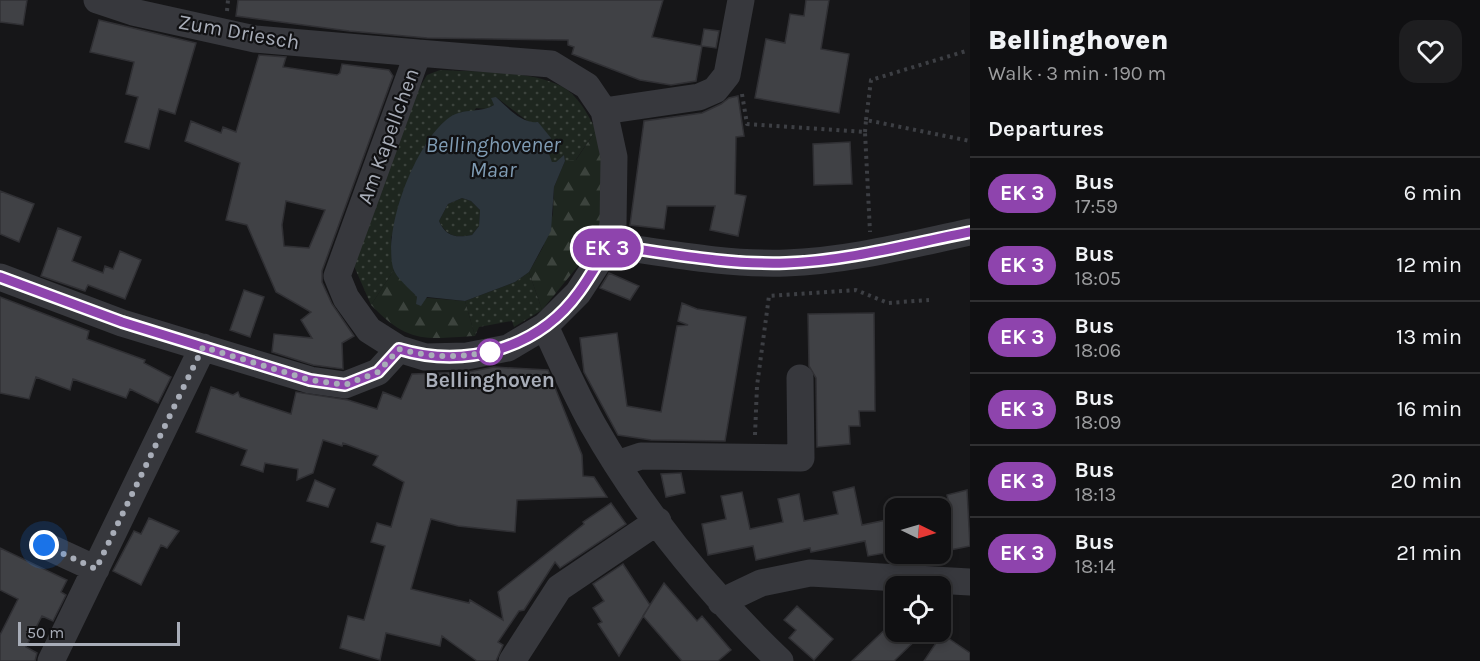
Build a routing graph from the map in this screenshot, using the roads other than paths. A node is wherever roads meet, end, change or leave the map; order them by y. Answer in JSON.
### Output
{"nodes":[{"id":1,"x":97,"y":0,"type":"edge"},
{"id":2,"x":741,"y":0,"type":"edge"},
{"id":3,"x":418,"y":53,"type":"junction"},
{"id":4,"x":604,"y":111,"type":"junction"},
{"id":5,"x":970,"y":232,"type":"edge"},
{"id":6,"x":609,"y":245,"type":"junction"},
{"id":7,"x":0,"y":277,"type":"edge"},
{"id":8,"x":545,"y":326,"type":"junction"},
{"id":9,"x":203,"y":347,"type":"junction"},
{"id":10,"x":399,"y":349,"type":"junction"},
{"id":11,"x":800,"y":378,"type":"dead end"},
{"id":12,"x":617,"y":464,"type":"junction"},
{"id":13,"x":658,"y":521,"type":"junction"},
{"id":14,"x":44,"y":545,"type":"dead end"},
{"id":15,"x":96,"y":569,"type":"junction"},
{"id":16,"x":970,"y":582,"type":"edge"},
{"id":17,"x":722,"y":602,"type":"junction"},
{"id":18,"x":51,"y":661,"type":"edge"},
{"id":19,"x":512,"y":661,"type":"edge"},
{"id":20,"x":780,"y":661,"type":"edge"}],
"edges":[{"from":1,"to":3,"type":"street","name":"Zum Driesch"},
{"from":2,"to":4,"type":"street"},
{"from":3,"to":4,"type":"street","name":"Am Kapellchen"},
{"from":3,"to":10,"type":"street","name":"Am Kapellchen"},
{"from":4,"to":6,"type":"street","name":"Am Kapellchen"},
{"from":5,"to":6,"type":"street"},
{"from":6,"to":8,"type":"street"},
{"from":7,"to":9,"type":"street"},
{"from":8,"to":10,"type":"street"},
{"from":8,"to":12,"type":"street"},
{"from":9,"to":10,"type":"street"},
{"from":9,"to":15,"type":"street"},
{"from":11,"to":12,"type":"street"},
{"from":12,"to":13,"type":"street"},
{"from":13,"to":17,"type":"street"},
{"from":13,"to":19,"type":"street"},
{"from":14,"to":15,"type":"street"},
{"from":15,"to":18,"type":"street"},
{"from":16,"to":17,"type":"street"},
{"from":17,"to":20,"type":"street"}]}
